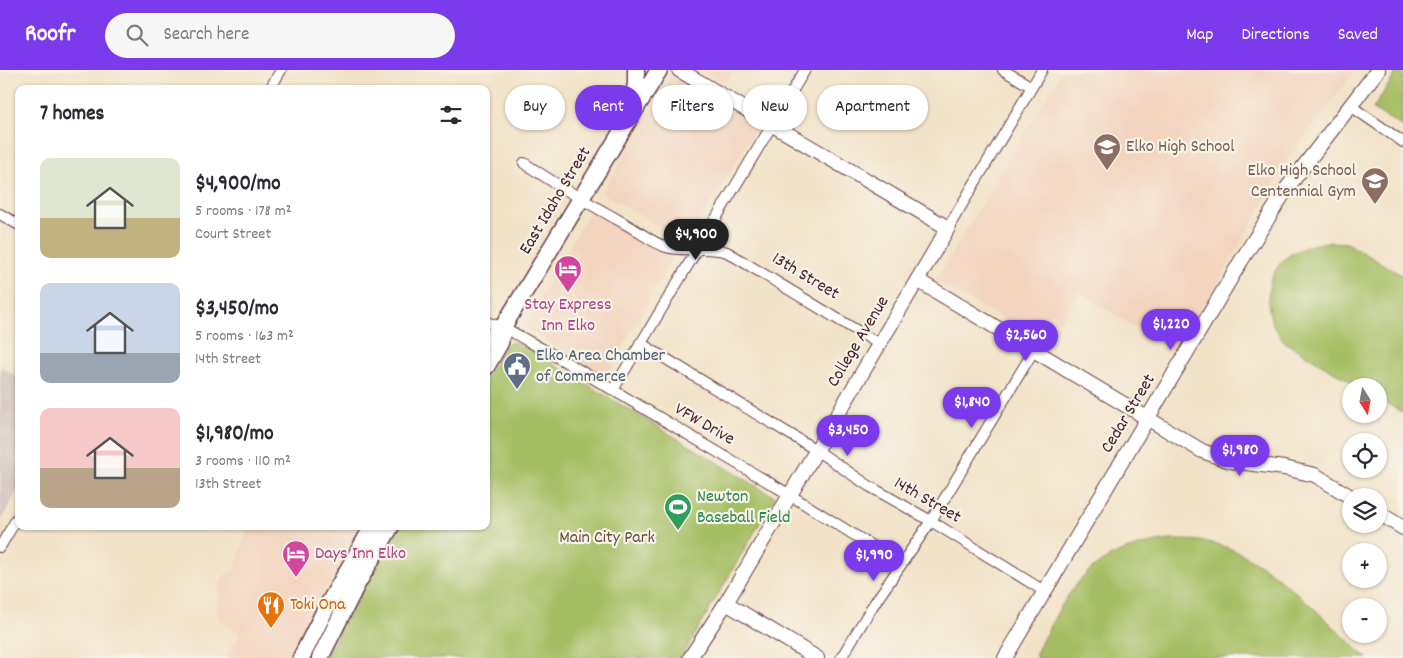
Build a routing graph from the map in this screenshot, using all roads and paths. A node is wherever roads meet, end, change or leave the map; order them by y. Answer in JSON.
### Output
{"nodes":[{"id":1,"x":281,"y":70,"type":"edge"},
{"id":2,"x":636,"y":70,"type":"edge"},
{"id":3,"x":659,"y":70,"type":"edge"},
{"id":4,"x":679,"y":70,"type":"edge"},
{"id":5,"x":806,"y":70,"type":"edge"},
{"id":6,"x":1004,"y":70,"type":"edge"},
{"id":7,"x":1042,"y":70,"type":"edge"},
{"id":8,"x":1378,"y":70,"type":"edge"},
{"id":9,"x":272,"y":85,"type":"edge"},
{"id":10,"x":636,"y":85,"type":"edge"},
{"id":11,"x":797,"y":85,"type":"edge"},
{"id":12,"x":1032,"y":87,"type":"junction"},
{"id":13,"x":642,"y":98,"type":"edge"},
{"id":14,"x":1352,"y":107,"type":"junction"},
{"id":15,"x":743,"y":108,"type":"edge"},
{"id":16,"x":623,"y":130,"type":"edge"},
{"id":17,"x":772,"y":130,"type":"edge"},
{"id":18,"x":781,"y":130,"type":"edge"},
{"id":19,"x":1403,"y":142,"type":"edge"},
{"id":20,"x":524,"y":163,"type":"dead end"},
{"id":21,"x":581,"y":200,"type":"junction"},
{"id":22,"x":0,"y":214,"type":"edge"},
{"id":23,"x":15,"y":223,"type":"edge"},
{"id":24,"x":948,"y":228,"type":"junction"},
{"id":25,"x":699,"y":247,"type":"junction"},
{"id":26,"x":917,"y":280,"type":"junction"},
{"id":27,"x":490,"y":323,"type":"edge"},
{"id":28,"x":503,"y":327,"type":"junction"},
{"id":29,"x":490,"y":338,"type":"edge"},
{"id":30,"x":640,"y":343,"type":"junction"},
{"id":31,"x":879,"y":344,"type":"junction"},
{"id":32,"x":1034,"y":350,"type":"junction"},
{"id":33,"x":490,"y":360,"type":"edge"},
{"id":34,"x":613,"y":390,"type":"junction"},
{"id":35,"x":1148,"y":418,"type":"junction"},
{"id":36,"x":816,"y":450,"type":"junction"},
{"id":37,"x":1342,"y":491,"type":"edge"},
{"id":38,"x":790,"y":495,"type":"junction"},
{"id":39,"x":1387,"y":519,"type":"edge"},
{"id":40,"x":931,"y":521,"type":"junction"},
{"id":41,"x":15,"y":522,"type":"edge"},
{"id":42,"x":1403,"y":528,"type":"edge"},
{"id":43,"x":371,"y":530,"type":"edge"},
{"id":44,"x":389,"y":530,"type":"edge"},
{"id":45,"x":0,"y":547,"type":"edge"},
{"id":46,"x":901,"y":564,"type":"junction"},
{"id":47,"x":1044,"y":591,"type":"junction"},
{"id":48,"x":726,"y":603,"type":"junction"},
{"id":49,"x":301,"y":658,"type":"edge"},
{"id":50,"x":320,"y":658,"type":"edge"},
{"id":51,"x":690,"y":658,"type":"edge"},
{"id":52,"x":817,"y":658,"type":"edge"},
{"id":53,"x":841,"y":658,"type":"edge"},
{"id":54,"x":1005,"y":658,"type":"edge"}],
"edges":[{"from":1,"to":9,"type":"street"},
{"from":2,"to":10,"type":"main road"},
{"from":3,"to":13,"type":"main road","name":"East Idaho Street"},
{"from":4,"to":15,"type":"street"},
{"from":5,"to":11,"type":"street"},
{"from":6,"to":12,"type":"street"},
{"from":7,"to":12,"type":"street","name":"College Avenue"},
{"from":8,"to":14,"type":"street","name":"Cedar Street"},
{"from":12,"to":24,"type":"street","name":"College Avenue"},
{"from":14,"to":19,"type":"street"},
{"from":14,"to":35,"type":"street","name":"Cedar Street"},
{"from":16,"to":21,"type":"main road","name":"East Idaho Street"},
{"from":17,"to":25,"type":"street"},
{"from":18,"to":24,"type":"street"},
{"from":20,"to":21,"type":"street","name":"13th Street"},
{"from":21,"to":25,"type":"street","name":"13th Street"},
{"from":21,"to":28,"type":"main road","name":"East Idaho Street"},
{"from":22,"to":23,"type":"street"},
{"from":24,"to":26,"type":"street","name":"College Avenue"},
{"from":25,"to":30,"type":"street"},
{"from":25,"to":31,"type":"street","name":"13th Street"},
{"from":26,"to":31,"type":"street","name":"College Avenue"},
{"from":26,"to":32,"type":"street"},
{"from":27,"to":28,"type":"street","name":"VFW Drive"},
{"from":28,"to":29,"type":"main road","name":"East Idaho Street"},
{"from":28,"to":33,"type":"main road","name":"East Idaho Street"},
{"from":28,"to":34,"type":"street","name":"VFW Drive"},
{"from":30,"to":34,"type":"street"},
{"from":30,"to":36,"type":"street","name":"14th Street"},
{"from":31,"to":36,"type":"street","name":"College Avenue"},
{"from":32,"to":35,"type":"street"},
{"from":32,"to":40,"type":"street"},
{"from":34,"to":38,"type":"street","name":"VFW Drive"},
{"from":35,"to":37,"type":"street"},
{"from":35,"to":47,"type":"street","name":"Cedar Street"},
{"from":36,"to":38,"type":"street","name":"College Avenue"},
{"from":36,"to":40,"type":"street","name":"14th Street"},
{"from":38,"to":46,"type":"street","name":"VFW Drive"},
{"from":38,"to":48,"type":"street","name":"College Avenue"},
{"from":39,"to":42,"type":"street"},
{"from":40,"to":46,"type":"street"},
{"from":40,"to":47,"type":"street","name":"14th Street"},
{"from":41,"to":45,"type":"street"},
{"from":43,"to":49,"type":"main road"},
{"from":44,"to":50,"type":"main road"},
{"from":46,"to":53,"type":"street"},
{"from":47,"to":54,"type":"street","name":"Cedar Street"},
{"from":48,"to":51,"type":"street","name":"College Avenue"},
{"from":48,"to":52,"type":"street"}]}
